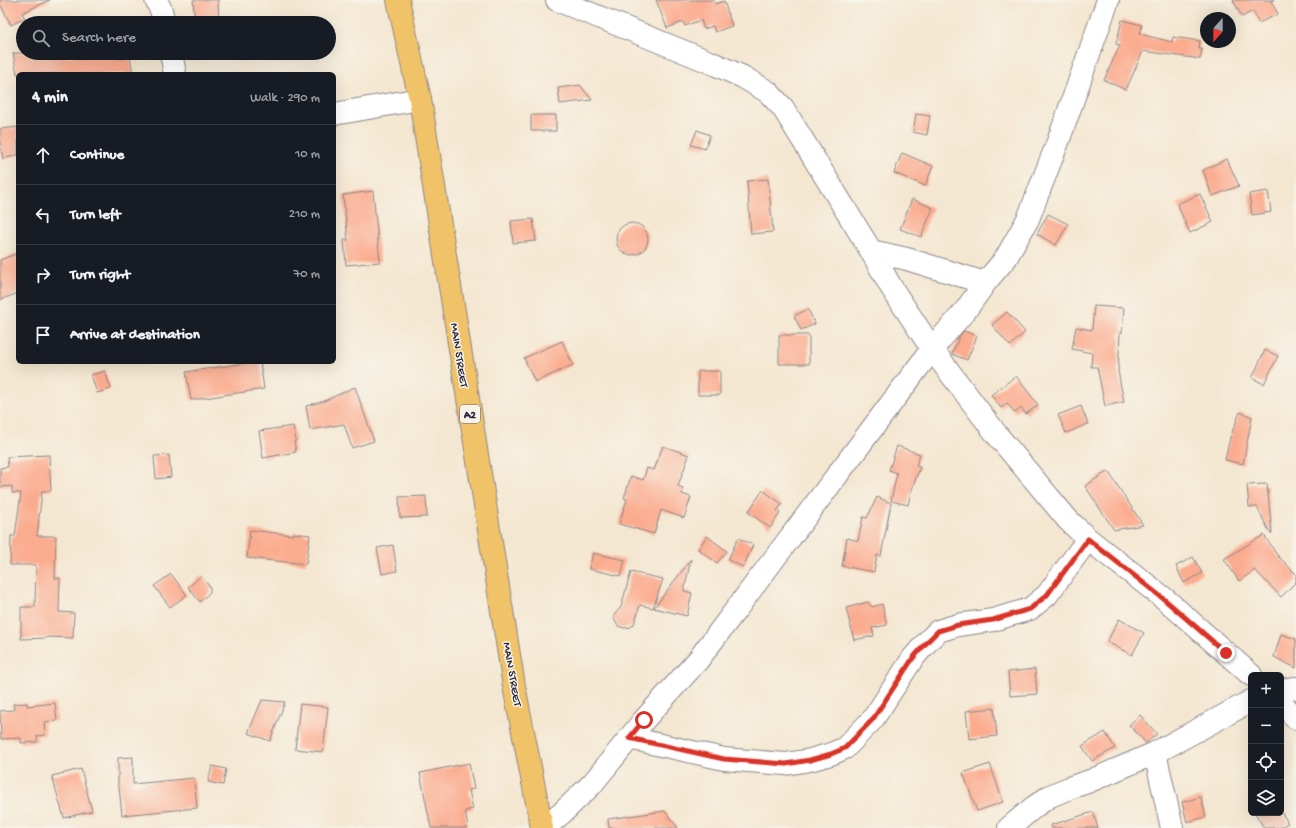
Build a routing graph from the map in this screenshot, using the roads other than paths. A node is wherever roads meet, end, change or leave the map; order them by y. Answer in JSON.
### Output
{"nodes":[{"id":1,"x":156,"y":0,"type":"edge"},
{"id":2,"x":398,"y":0,"type":"edge"},
{"id":3,"x":557,"y":0,"type":"edge"},
{"id":4,"x":1108,"y":0,"type":"edge"},
{"id":5,"x":162,"y":16,"type":"edge"},
{"id":6,"x":172,"y":60,"type":"edge"},
{"id":7,"x":175,"y":72,"type":"edge"},
{"id":8,"x":420,"y":99,"type":"junction"},
{"id":9,"x":336,"y":114,"type":"edge"},
{"id":10,"x":871,"y":250,"type":"junction"},
{"id":11,"x":985,"y":283,"type":"junction"},
{"id":12,"x":932,"y":349,"type":"junction"},
{"id":13,"x":1088,"y":539,"type":"junction"},
{"id":14,"x":1248,"y":672,"type":"edge"},
{"id":15,"x":1296,"y":688,"type":"edge"},
{"id":16,"x":1284,"y":690,"type":"edge"},
{"id":17,"x":1248,"y":703,"type":"edge"},
{"id":18,"x":1284,"y":706,"type":"edge"},
{"id":19,"x":1296,"y":718,"type":"edge"},
{"id":20,"x":629,"y":738,"type":"junction"},
{"id":21,"x":1155,"y":754,"type":"junction"},
{"id":22,"x":543,"y":828,"type":"edge"},
{"id":23,"x":1009,"y":828,"type":"edge"},
{"id":24,"x":1172,"y":828,"type":"edge"}],
"edges":[{"from":1,"to":5,"type":"street"},
{"from":2,"to":8,"type":"highway","name":"MAIN STREET","number":"A2"},
{"from":3,"to":10,"type":"street"},
{"from":4,"to":11,"type":"street"},
{"from":6,"to":7,"type":"street"},
{"from":8,"to":9,"type":"street"},
{"from":8,"to":22,"type":"highway","name":"MAIN STREET","number":"A2"},
{"from":10,"to":11,"type":"street"},
{"from":10,"to":12,"type":"street"},
{"from":11,"to":12,"type":"street"},
{"from":12,"to":13,"type":"street"},
{"from":12,"to":20,"type":"street"},
{"from":13,"to":14,"type":"street"},
{"from":13,"to":20,"type":"street"},
{"from":15,"to":16,"type":"street"},
{"from":17,"to":21,"type":"street"},
{"from":18,"to":19,"type":"street"},
{"from":20,"to":22,"type":"street"},
{"from":21,"to":23,"type":"street"},
{"from":21,"to":24,"type":"street"}]}
